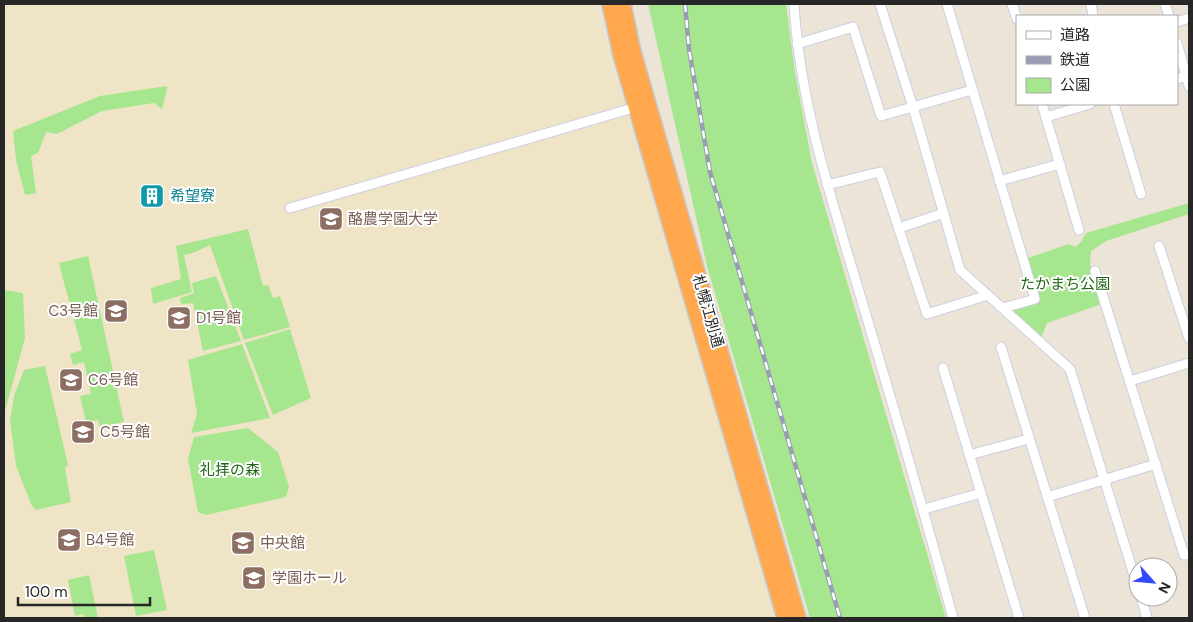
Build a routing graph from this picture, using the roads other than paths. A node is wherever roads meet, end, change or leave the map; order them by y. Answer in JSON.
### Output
{"nodes":[{"id":1,"x":610,"y":4,"type":"edge"},
{"id":2,"x":623,"y":4,"type":"edge"},
{"id":3,"x":794,"y":4,"type":"edge"},
{"id":4,"x":880,"y":4,"type":"edge"},
{"id":5,"x":946,"y":4,"type":"edge"},
{"id":6,"x":1012,"y":4,"type":"edge"},
{"id":7,"x":1016,"y":16,"type":"edge"},
{"id":8,"x":797,"y":44,"type":"junction"},
{"id":9,"x":1178,"y":47,"type":"edge"},
{"id":10,"x":1186,"y":76,"type":"junction"},
{"id":11,"x":1178,"y":79,"type":"edge"},
{"id":12,"x":1189,"y":86,"type":"edge"},
{"id":13,"x":972,"y":90,"type":"junction"},
{"id":14,"x":1042,"y":105,"type":"edge"},
{"id":15,"x":1086,"y":105,"type":"edge"},
{"id":16,"x":1114,"y":105,"type":"edge"},
{"id":17,"x":642,"y":106,"type":"junction"},
{"id":18,"x":913,"y":107,"type":"junction"},
{"id":19,"x":1046,"y":116,"type":"junction"},
{"id":20,"x":1060,"y":164,"type":"junction"},
{"id":21,"x":999,"y":181,"type":"junction"},
{"id":22,"x":827,"y":185,"type":"junction"},
{"id":23,"x":1141,"y":194,"type":"dead end"},
{"id":24,"x":290,"y":208,"type":"dead end"},
{"id":25,"x":944,"y":213,"type":"junction"},
{"id":26,"x":899,"y":228,"type":"junction"},
{"id":27,"x":1080,"y":230,"type":"dead end"},
{"id":28,"x":1159,"y":246,"type":"dead end"},
{"id":29,"x":1095,"y":271,"type":"dead end"},
{"id":30,"x":988,"y":295,"type":"junction"},
{"id":31,"x":1002,"y":308,"type":"junction"},
{"id":32,"x":1189,"y":338,"type":"edge"},
{"id":33,"x":1001,"y":347,"type":"dead end"},
{"id":34,"x":1189,"y":363,"type":"edge"},
{"id":35,"x":943,"y":368,"type":"dead end"},
{"id":36,"x":1130,"y":381,"type":"junction"},
{"id":37,"x":1029,"y":439,"type":"junction"},
{"id":38,"x":970,"y":455,"type":"junction"},
{"id":39,"x":1156,"y":464,"type":"junction"},
{"id":40,"x":1104,"y":480,"type":"junction"},
{"id":41,"x":981,"y":494,"type":"junction"},
{"id":42,"x":1047,"y":497,"type":"junction"},
{"id":43,"x":924,"y":510,"type":"junction"},
{"id":44,"x":1189,"y":554,"type":"edge"},
{"id":45,"x":1128,"y":557,"type":"edge"},
{"id":46,"x":785,"y":618,"type":"edge"},
{"id":47,"x":798,"y":618,"type":"edge"},
{"id":48,"x":953,"y":618,"type":"edge"},
{"id":49,"x":1019,"y":618,"type":"edge"},
{"id":50,"x":1085,"y":618,"type":"edge"}],
"edges":[{"from":1,"to":17,"type":"highway","name":"札幌江別通"},
{"from":2,"to":17,"type":"highway","name":"札幌江別通"},
{"from":3,"to":8,"type":"street"},
{"from":4,"to":18,"type":"street"},
{"from":5,"to":13,"type":"street"},
{"from":6,"to":7,"type":"street"},
{"from":8,"to":18,"type":"street"},
{"from":8,"to":22,"type":"street"},
{"from":9,"to":10,"type":"street"},
{"from":10,"to":11,"type":"street"},
{"from":10,"to":12,"type":"street"},
{"from":13,"to":18,"type":"street"},
{"from":13,"to":21,"type":"street"},
{"from":14,"to":19,"type":"street"},
{"from":15,"to":19,"type":"street"},
{"from":16,"to":23,"type":"street"},
{"from":17,"to":24,"type":"street"},
{"from":17,"to":46,"type":"highway","name":"札幌江別通"},
{"from":17,"to":47,"type":"highway","name":"札幌江別通"},
{"from":18,"to":25,"type":"street"},
{"from":19,"to":20,"type":"street"},
{"from":20,"to":21,"type":"street"},
{"from":20,"to":27,"type":"street"},
{"from":21,"to":31,"type":"street"},
{"from":22,"to":26,"type":"street"},
{"from":22,"to":43,"type":"street"},
{"from":25,"to":26,"type":"street"},
{"from":25,"to":30,"type":"street"},
{"from":26,"to":30,"type":"street"},
{"from":28,"to":32,"type":"street"},
{"from":29,"to":36,"type":"street"},
{"from":30,"to":31,"type":"street"},
{"from":31,"to":40,"type":"street"},
{"from":33,"to":37,"type":"street"},
{"from":34,"to":36,"type":"street"},
{"from":35,"to":38,"type":"street"},
{"from":36,"to":39,"type":"street"},
{"from":37,"to":38,"type":"street"},
{"from":37,"to":42,"type":"street"},
{"from":38,"to":41,"type":"street"},
{"from":39,"to":40,"type":"street"},
{"from":39,"to":44,"type":"street"},
{"from":40,"to":42,"type":"street"},
{"from":40,"to":45,"type":"street"},
{"from":41,"to":43,"type":"street"},
{"from":41,"to":49,"type":"street"},
{"from":42,"to":50,"type":"street"},
{"from":43,"to":48,"type":"street"}]}
